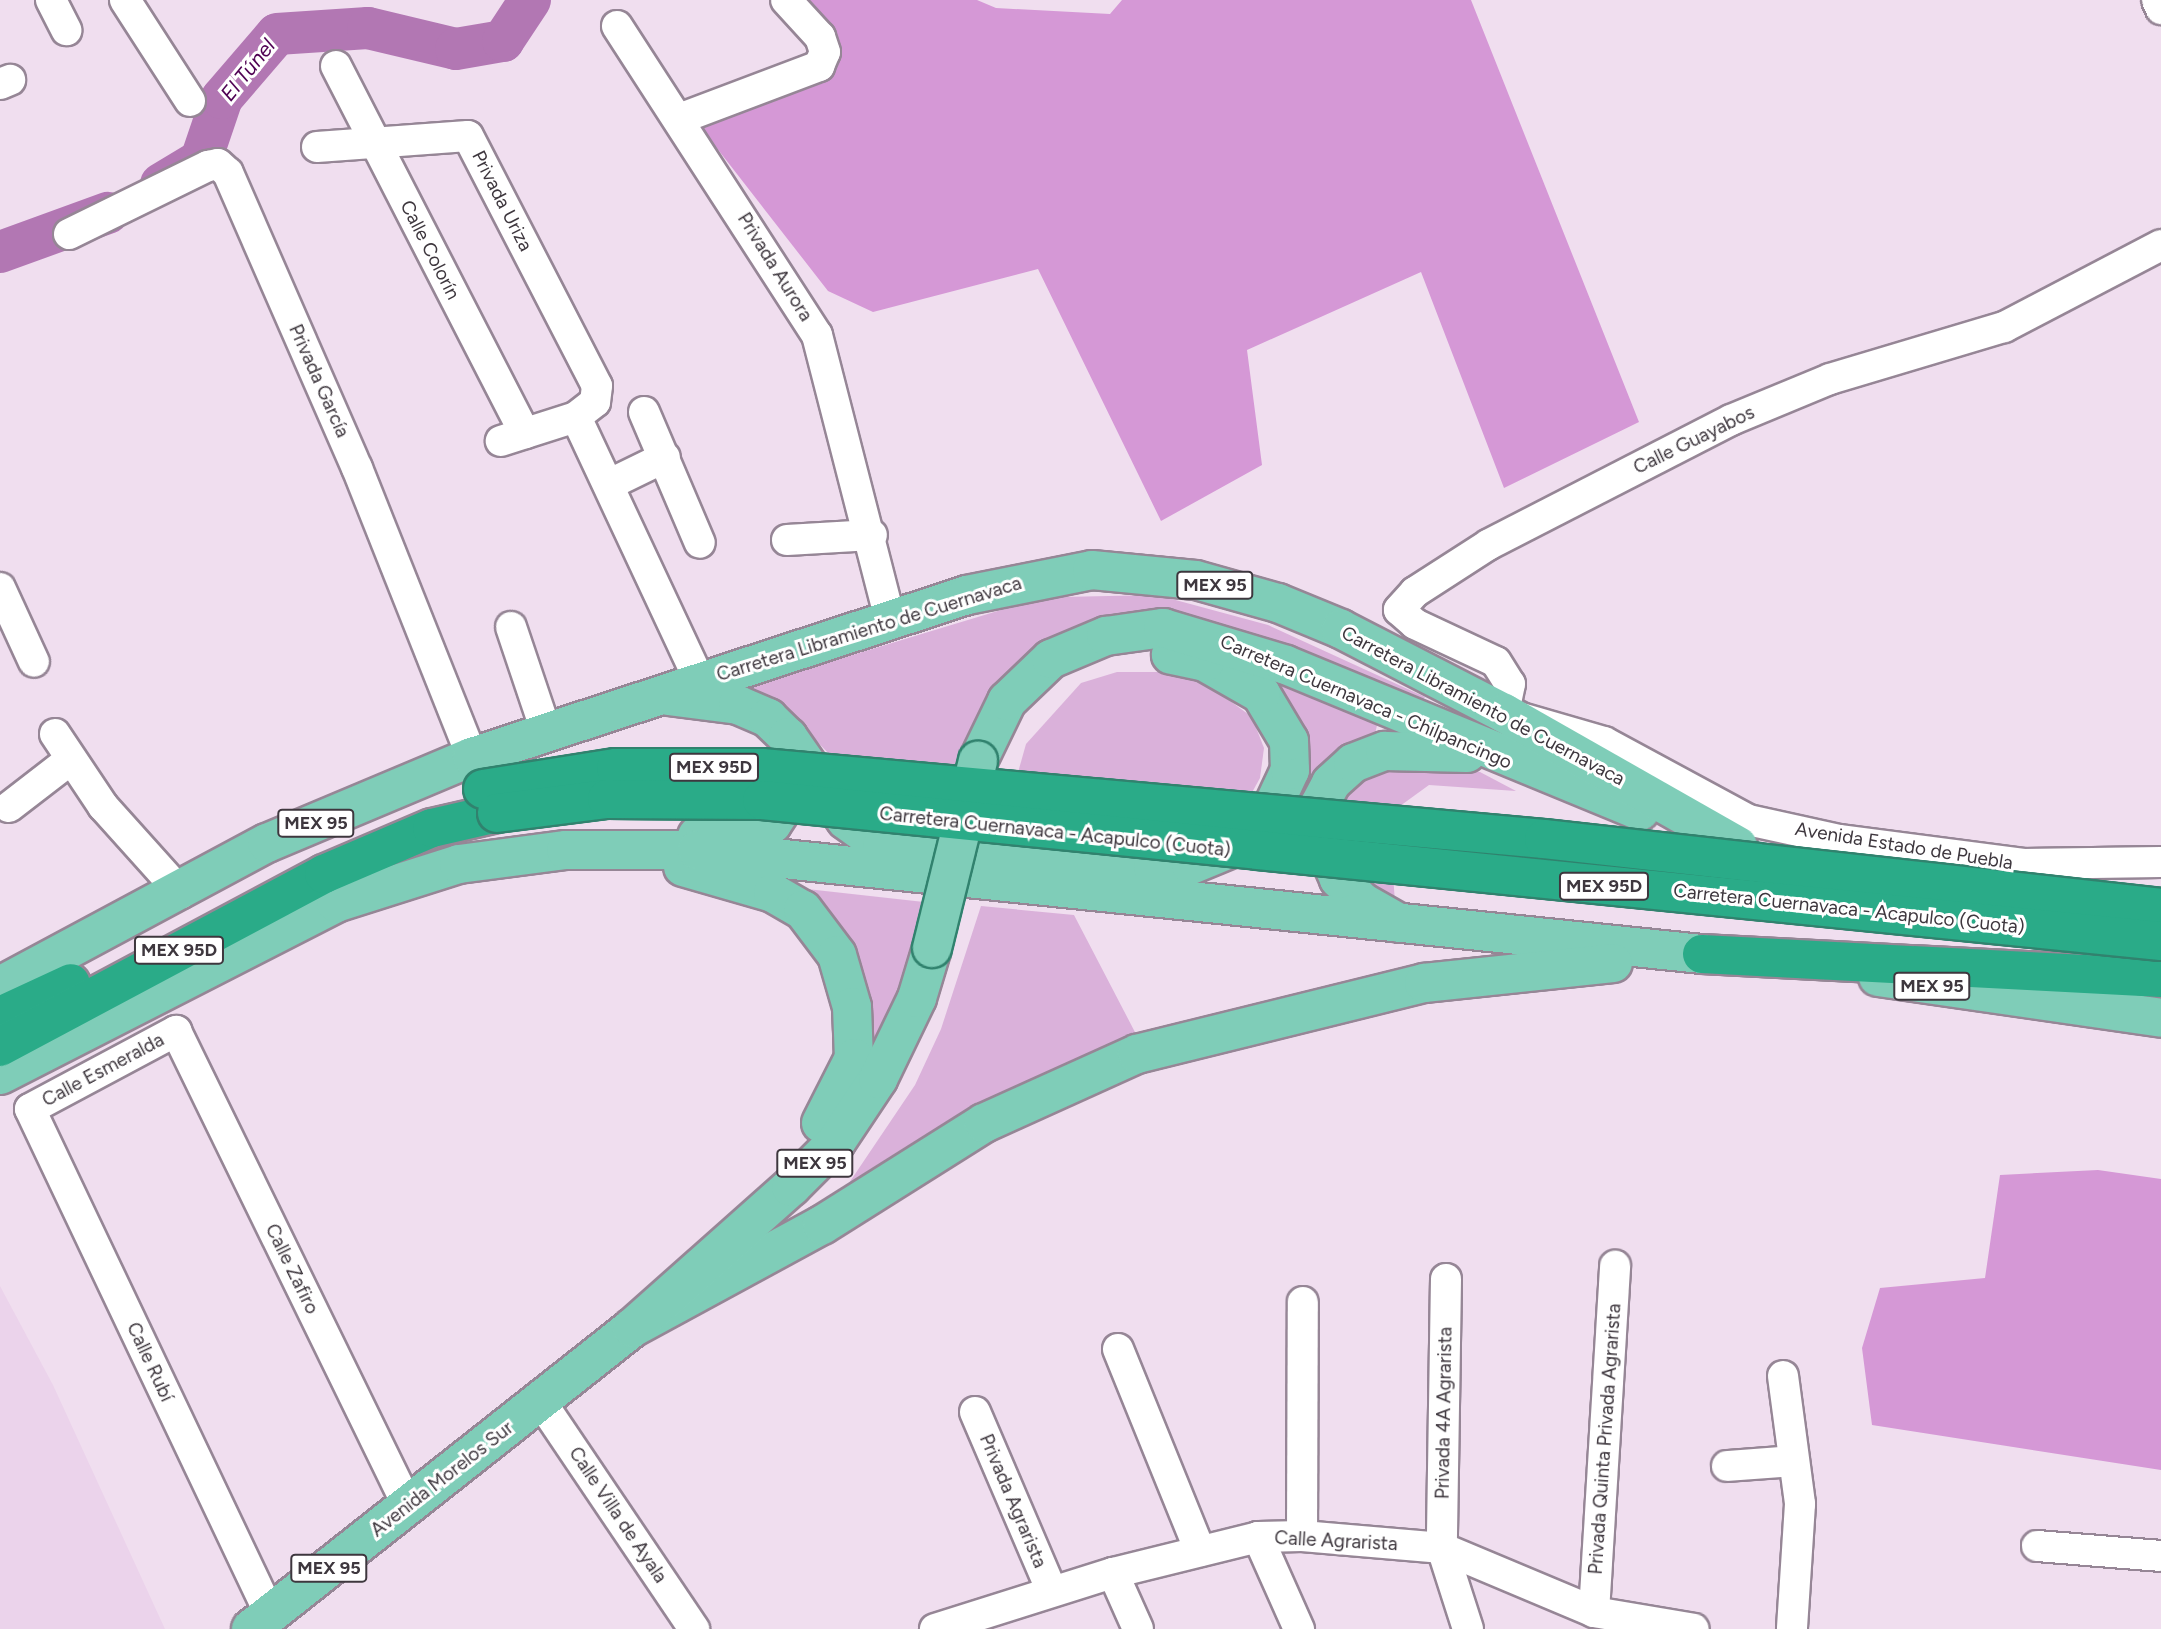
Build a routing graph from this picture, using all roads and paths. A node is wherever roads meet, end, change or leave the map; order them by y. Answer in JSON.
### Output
{"nodes":[{"id":1,"x":51,"y":0,"type":"edge"},
{"id":2,"x":125,"y":0,"type":"edge"},
{"id":3,"x":786,"y":0,"type":"edge"},
{"id":4,"x":2157,"y":0,"type":"edge"},
{"id":5,"x":2161,"y":9,"type":"edge"},
{"id":6,"x":617,"y":26,"type":"dead end"},
{"id":7,"x":65,"y":30,"type":"dead end"},
{"id":8,"x":336,"y":66,"type":"dead end"},
{"id":9,"x":190,"y":101,"type":"dead end"},
{"id":10,"x":679,"y":119,"type":"junction"},
{"id":11,"x":317,"y":148,"type":"dead end"},
{"id":12,"x":377,"y":148,"type":"junction"},
{"id":13,"x":69,"y":234,"type":"dead end"},
{"id":14,"x":2161,"y":245,"type":"edge"},
{"id":15,"x":586,"y":409,"type":"junction"},
{"id":16,"x":644,"y":412,"type":"dead end"},
{"id":17,"x":665,"y":457,"type":"junction"},
{"id":18,"x":610,"y":484,"type":"junction"},
{"id":19,"x":873,"y":535,"type":"junction"},
{"id":20,"x":787,"y":540,"type":"dead end"},
{"id":21,"x":700,"y":543,"type":"dead end"},
{"id":22,"x":0,"y":588,"type":"edge"},
{"id":23,"x":890,"y":620,"type":"junction"},
{"id":24,"x":8,"y":627,"type":"edge"},
{"id":25,"x":511,"y":627,"type":"dead end"},
{"id":26,"x":34,"y":662,"type":"dead end"},
{"id":27,"x":699,"y":680,"type":"junction"},
{"id":28,"x":649,"y":696,"type":"junction"},
{"id":29,"x":1504,"y":713,"type":"junction"},
{"id":30,"x":547,"y":731,"type":"junction"},
{"id":31,"x":55,"y":734,"type":"dead end"},
{"id":32,"x":789,"y":737,"type":"junction"},
{"id":33,"x":472,"y":757,"type":"junction"},
{"id":34,"x":1497,"y":757,"type":"junction"},
{"id":35,"x":71,"y":759,"type":"junction"},
{"id":36,"x":989,"y":763,"type":"junction"},
{"id":37,"x":9,"y":807,"type":"dead end"},
{"id":38,"x":1738,"y":846,"type":"junction"},
{"id":39,"x":359,"y":847,"type":"junction"},
{"id":40,"x":566,"y":850,"type":"junction"},
{"id":41,"x":624,"y":851,"type":"junction"},
{"id":42,"x":2161,"y":862,"type":"edge"},
{"id":43,"x":181,"y":893,"type":"junction"},
{"id":44,"x":2159,"y":899,"type":"edge"},
{"id":45,"x":1408,"y":928,"type":"junction"},
{"id":46,"x":2161,"y":941,"type":"edge"},
{"id":47,"x":942,"y":949,"type":"junction"},
{"id":48,"x":1702,"y":954,"type":"junction"},
{"id":49,"x":2161,"y":978,"type":"edge"},
{"id":50,"x":0,"y":986,"type":"edge"},
{"id":51,"x":0,"y":1016,"type":"edge"},
{"id":52,"x":2161,"y":1018,"type":"edge"},
{"id":53,"x":176,"y":1031,"type":"joint"},
{"id":54,"x":0,"y":1047,"type":"edge"},
{"id":55,"x":0,"y":1075,"type":"edge"},
{"id":56,"x":30,"y":1110,"type":"joint"},
{"id":57,"x":703,"y":1259,"type":"junction"},
{"id":58,"x":753,"y":1260,"type":"junction"},
{"id":59,"x":1615,"y":1266,"type":"dead end"},
{"id":60,"x":1446,"y":1279,"type":"dead end"},
{"id":61,"x":1303,"y":1302,"type":"dead end"},
{"id":62,"x":632,"y":1328,"type":"junction"},
{"id":63,"x":1118,"y":1349,"type":"dead end"},
{"id":64,"x":1783,"y":1376,"type":"dead end"},
{"id":65,"x":541,"y":1402,"type":"junction"},
{"id":66,"x":975,"y":1412,"type":"dead end"},
{"id":67,"x":1793,"y":1461,"type":"junction"},
{"id":68,"x":1727,"y":1466,"type":"dead end"},
{"id":69,"x":408,"y":1506,"type":"junction"},
{"id":70,"x":1302,"y":1536,"type":"junction"},
{"id":71,"x":1258,"y":1537,"type":"junction"},
{"id":72,"x":2037,"y":1546,"type":"dead end"},
{"id":73,"x":1442,"y":1548,"type":"junction"},
{"id":74,"x":1200,"y":1551,"type":"junction"},
{"id":75,"x":2161,"y":1556,"type":"edge"},
{"id":76,"x":1113,"y":1573,"type":"junction"},
{"id":77,"x":1051,"y":1589,"type":"junction"},
{"id":78,"x":1594,"y":1612,"type":"junction"},
{"id":79,"x":260,"y":1622,"type":"edge"},
{"id":80,"x":695,"y":1629,"type":"edge"},
{"id":81,"x":935,"y":1629,"type":"edge"},
{"id":82,"x":1138,"y":1629,"type":"edge"},
{"id":83,"x":1299,"y":1629,"type":"edge"},
{"id":84,"x":1468,"y":1629,"type":"edge"},
{"id":85,"x":1686,"y":1629,"type":"edge"},
{"id":86,"x":1694,"y":1629,"type":"edge"},
{"id":87,"x":1792,"y":1629,"type":"edge"}],
"edges":[{"from":1,"to":7,"type":"street"},
{"from":2,"to":9,"type":"street"},
{"from":3,"to":10,"type":"street"},
{"from":4,"to":5,"type":"street"},
{"from":6,"to":10,"type":"street","name":"Privada Aurora"},
{"from":8,"to":12,"type":"street","name":"Calle Colorín"},
{"from":10,"to":19,"type":"street","name":"Privada Aurora"},
{"from":11,"to":12,"type":"street","name":"Privada Uriza"},
{"from":12,"to":15,"type":"street","name":"Calle Colorín"},
{"from":12,"to":15,"type":"street","name":"Privada Uriza"},
{"from":13,"to":33,"type":"street","name":"Privada García"},
{"from":14,"to":29,"type":"street","name":"Calle Guayabos"},
{"from":15,"to":18,"type":"street","name":"Privada Uriza"},
{"from":16,"to":17,"type":"street"},
{"from":17,"to":18,"type":"street"},
{"from":17,"to":21,"type":"street"},
{"from":18,"to":27,"type":"street","name":"Privada Uriza"},
{"from":19,"to":20,"type":"street"},
{"from":19,"to":23,"type":"street","name":"Privada Aurora"},
{"from":22,"to":24,"type":"street"},
{"from":23,"to":27,"type":"main road","name":"Carretera Libramiento de Cuernavaca","number":"MEX 95"},
{"from":23,"to":29,"type":"main road","name":"Carretera Libramiento de Cuernavaca","number":"MEX 95"},
{"from":24,"to":26,"type":"street"},
{"from":25,"to":30,"type":"street"},
{"from":27,"to":28,"type":"main road","name":"Carretera Libramiento de Cuernavaca","number":"MEX 95"},
{"from":28,"to":30,"type":"main road","name":"Carretera Libramiento de Cuernavaca","number":"MEX 95"},
{"from":28,"to":32,"type":"main road"},
{"from":29,"to":38,"type":"main road","name":"Carretera Libramiento de Cuernavaca","number":"MEX 95"},
{"from":29,"to":42,"type":"street","name":"Avenida Estado de Puebla"},
{"from":30,"to":33,"type":"main road","name":"Carretera Libramiento de Cuernavaca","number":"MEX 95"},
{"from":31,"to":35,"type":"street"},
{"from":32,"to":36,"type":"main road"},
{"from":32,"to":40,"type":"main road"},
{"from":33,"to":43,"type":"main road","name":"Carretera Libramiento de Cuernavaca","number":"MEX 95"},
{"from":34,"to":36,"type":"main road","name":"Carretera Cuernavaca - Chilpancingo","number":"MEX 95"},
{"from":34,"to":38,"type":"main road","name":"Carretera Cuernavaca - Chilpancingo","number":"MEX 95"},
{"from":34,"to":45,"type":"main road"},
{"from":35,"to":37,"type":"street"},
{"from":35,"to":43,"type":"street"},
{"from":36,"to":47,"type":"main road","bridge":true},
{"from":38,"to":44,"type":"main road","name":"Carretera Cuernavaca - Chilpancingo","number":"MEX 95"},
{"from":39,"to":44,"type":"highway","name":"Carretera Cuernavaca - Acapulco (Cuota)","number":"MEX 95D","bridge":true},
{"from":39,"to":46,"type":"highway","name":"Carretera Cuernavaca - Acapulco (Cuota)","number":"MEX 95D","bridge":true},
{"from":39,"to":51,"type":"highway","name":"Carretera Cuernavaca - Acapulco (Cuota)","number":"MEX 95D"},
{"from":39,"to":54,"type":"highway","name":"Carretera Cuernavaca - Acapulco (Cuota)","number":"MEX 95D"},
{"from":40,"to":41,"type":"main road","number":"MEX 95"},
{"from":40,"to":55,"type":"main road","number":"MEX 95"},
{"from":41,"to":45,"type":"main road","number":"MEX 95"},
{"from":41,"to":57,"type":"main road"},
{"from":43,"to":50,"type":"main road","name":"Carretera Libramiento de Cuernavaca","number":"MEX 95"},
{"from":45,"to":48,"type":"main road","number":"MEX 95"},
{"from":47,"to":57,"type":"main road","number":"MEX 95"},
{"from":47,"to":58,"type":"main road"},
{"from":48,"to":49,"type":"highway"},
{"from":48,"to":52,"type":"main road","number":"MEX 95"},
{"from":48,"to":58,"type":"main road","number":"MEX 95"},
{"from":53,"to":56,"type":"street","name":"Calle Esmeralda"},
{"from":53,"to":69,"type":"street","name":"Calle Zafiro"},
{"from":56,"to":79,"type":"street","name":"Calle Rubí"},
{"from":57,"to":62,"type":"main road","number":"MEX 95"},
{"from":58,"to":62,"type":"main road","number":"MEX 95"},
{"from":59,"to":78,"type":"street","name":"Privada Quinta Privada Agrarista"},
{"from":60,"to":73,"type":"street","name":"Privada 4A Agrarista"},
{"from":61,"to":70,"type":"street"},
{"from":62,"to":65,"type":"main road","name":"Avenida Morelos Sur","number":"MEX 95"},
{"from":63,"to":74,"type":"street"},
{"from":64,"to":67,"type":"street"},
{"from":65,"to":69,"type":"main road","name":"Avenida Morelos Sur","number":"MEX 95"},
{"from":65,"to":80,"type":"street","name":"Calle Villa de Ayala"},
{"from":66,"to":77,"type":"street","name":"Privada Agrarista"},
{"from":67,"to":68,"type":"street"},
{"from":67,"to":87,"type":"street"},
{"from":69,"to":79,"type":"main road","name":"Avenida Morelos Sur","number":"MEX 95"},
{"from":70,"to":71,"type":"street","name":"Calle Agrarista"},
{"from":70,"to":73,"type":"street","name":"Calle Agrarista"},
{"from":71,"to":74,"type":"street","name":"Calle Agrarista"},
{"from":71,"to":83,"type":"street"},
{"from":72,"to":75,"type":"street"},
{"from":73,"to":78,"type":"street","name":"Calle Agrarista"},
{"from":73,"to":84,"type":"street","name":"Privada 4A Agrarista"},
{"from":74,"to":76,"type":"street","name":"Calle Agrarista"},
{"from":76,"to":77,"type":"street","name":"Calle Agrarista"},
{"from":76,"to":82,"type":"street"},
{"from":77,"to":81,"type":"street","name":"Calle Agrarista"},
{"from":78,"to":85,"type":"street","name":"Calle Agrarista"},
{"from":85,"to":86,"type":"street","name":"Calle Agrarista"}]}
